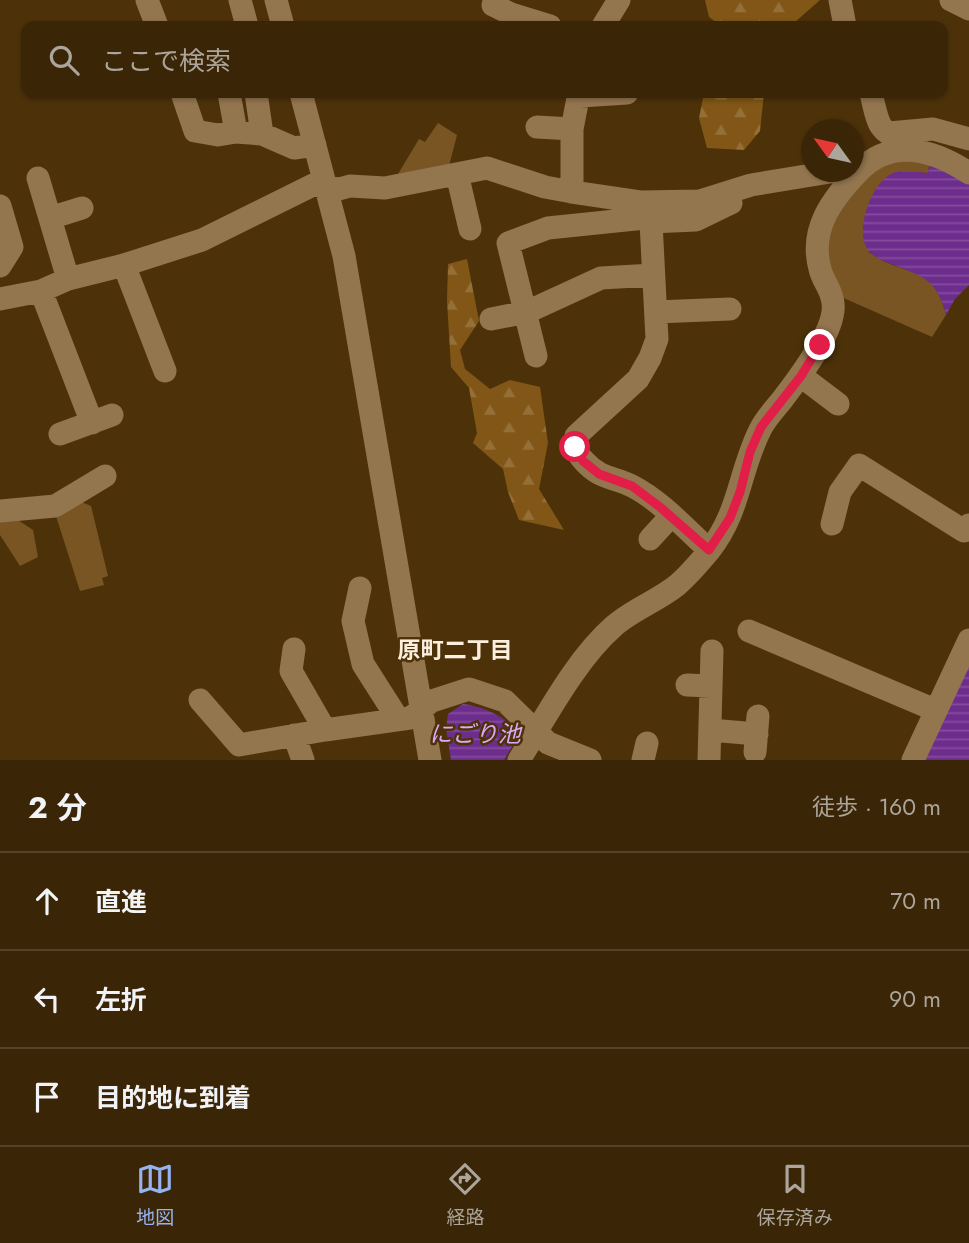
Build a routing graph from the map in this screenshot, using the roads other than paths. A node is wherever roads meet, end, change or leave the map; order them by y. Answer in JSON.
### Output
{"nodes":[{"id":1,"x":147,"y":0,"type":"edge"},
{"id":2,"x":240,"y":0,"type":"edge"},
{"id":3,"x":276,"y":0,"type":"edge"},
{"id":4,"x":619,"y":0,"type":"edge"},
{"id":5,"x":840,"y":0,"type":"edge"},
{"id":6,"x":951,"y":0,"type":"edge"},
{"id":7,"x":493,"y":5,"type":"dead end"},
{"id":8,"x":969,"y":9,"type":"edge"},
{"id":9,"x":155,"y":21,"type":"edge"},
{"id":10,"x":246,"y":21,"type":"edge"},
{"id":11,"x":282,"y":21,"type":"edge"},
{"id":12,"x":534,"y":21,"type":"edge"},
{"id":13,"x":606,"y":21,"type":"edge"},
{"id":14,"x":844,"y":21,"type":"edge"},
{"id":15,"x":184,"y":98,"type":"edge"},
{"id":16,"x":230,"y":98,"type":"edge"},
{"id":17,"x":257,"y":98,"type":"edge"},
{"id":18,"x":302,"y":98,"type":"edge"},
{"id":19,"x":579,"y":98,"type":"edge"},
{"id":20,"x":872,"y":98,"type":"edge"},
{"id":21,"x":537,"y":127,"type":"dead end"},
{"id":22,"x":572,"y":129,"type":"junction"},
{"id":23,"x":236,"y":132,"type":"junction"},
{"id":24,"x":886,"y":133,"type":"junction"},
{"id":25,"x":262,"y":134,"type":"junction"},
{"id":26,"x":969,"y":139,"type":"edge"},
{"id":27,"x":315,"y":145,"type":"junction"},
{"id":28,"x":923,"y":151,"type":"junction"},
{"id":29,"x":864,"y":165,"type":"edge"},
{"id":30,"x":969,"y":173,"type":"edge"},
{"id":31,"x":457,"y":174,"type":"junction"},
{"id":32,"x":801,"y":176,"type":"edge"},
{"id":33,"x":38,"y":178,"type":"dead end"},
{"id":34,"x":770,"y":181,"type":"junction"},
{"id":35,"x":849,"y":182,"type":"edge"},
{"id":36,"x":326,"y":186,"type":"junction"},
{"id":37,"x":572,"y":192,"type":"junction"},
{"id":38,"x":0,"y":206,"type":"edge"},
{"id":39,"x":82,"y":208,"type":"dead end"},
{"id":40,"x":50,"y":218,"type":"junction"},
{"id":41,"x":651,"y":222,"type":"junction"},
{"id":42,"x":470,"y":229,"type":"dead end"},
{"id":43,"x":124,"y":265,"type":"junction"},
{"id":44,"x":0,"y":266,"type":"edge"},
{"id":45,"x":653,"y":275,"type":"junction"},
{"id":46,"x":68,"y":279,"type":"junction"},
{"id":47,"x":3,"y":291,"type":"edge"},
{"id":48,"x":41,"y":292,"type":"junction"},
{"id":49,"x":730,"y":309,"type":"dead end"},
{"id":50,"x":527,"y":312,"type":"junction"},
{"id":51,"x":656,"y":312,"type":"junction"},
{"id":52,"x":491,"y":319,"type":"dead end"},
{"id":53,"x":536,"y":356,"type":"dead end"},
{"id":54,"x":165,"y":371,"type":"dead end"},
{"id":55,"x":801,"y":376,"type":"junction"},
{"id":56,"x":838,"y":404,"type":"dead end"},
{"id":57,"x":60,"y":434,"type":"dead end"},
{"id":58,"x":105,"y":476,"type":"dead end"},
{"id":59,"x":0,"y":512,"type":"edge"},
{"id":60,"x":829,"y":513,"type":"dead end"},
{"id":61,"x":671,"y":516,"type":"junction"},
{"id":62,"x":969,"y":525,"type":"edge"},
{"id":63,"x":650,"y":540,"type":"dead end"},
{"id":64,"x":709,"y":550,"type":"junction"},
{"id":65,"x":360,"y":588,"type":"dead end"},
{"id":66,"x":749,"y":631,"type":"dead end"},
{"id":67,"x":969,"y":640,"type":"edge"},
{"id":68,"x":294,"y":649,"type":"dead end"},
{"id":69,"x":712,"y":651,"type":"dead end"},
{"id":70,"x":687,"y":685,"type":"dead end"},
{"id":71,"x":711,"y":686,"type":"junction"},
{"id":72,"x":200,"y":700,"type":"dead end"},
{"id":73,"x":421,"y":709,"type":"junction"},
{"id":74,"x":935,"y":709,"type":"junction"},
{"id":75,"x":398,"y":719,"type":"junction"},
{"id":76,"x":325,"y":730,"type":"junction"},
{"id":77,"x":710,"y":730,"type":"junction"},
{"id":78,"x":537,"y":732,"type":"junction"},
{"id":79,"x":757,"y":734,"type":"dead end"},
{"id":80,"x":295,"y":735,"type":"junction"},
{"id":81,"x":303,"y":760,"type":"edge"},
{"id":82,"x":430,"y":760,"type":"edge"},
{"id":83,"x":519,"y":760,"type":"edge"},
{"id":84,"x":590,"y":760,"type":"edge"},
{"id":85,"x":709,"y":760,"type":"edge"},
{"id":86,"x":914,"y":760,"type":"edge"}],
"edges":[{"from":1,"to":9,"type":"street"},
{"from":2,"to":10,"type":"street"},
{"from":3,"to":11,"type":"street"},
{"from":4,"to":13,"type":"street"},
{"from":5,"to":14,"type":"street"},
{"from":6,"to":8,"type":"street"},
{"from":7,"to":12,"type":"street"},
{"from":15,"to":23,"type":"street"},
{"from":16,"to":23,"type":"street"},
{"from":17,"to":25,"type":"street"},
{"from":18,"to":27,"type":"street"},
{"from":19,"to":22,"type":"street"},
{"from":20,"to":24,"type":"street"},
{"from":21,"to":22,"type":"street"},
{"from":22,"to":37,"type":"street"},
{"from":23,"to":25,"type":"street"},
{"from":24,"to":26,"type":"street"},
{"from":24,"to":28,"type":"street"},
{"from":25,"to":27,"type":"street"},
{"from":27,"to":36,"type":"street"},
{"from":28,"to":29,"type":"street"},
{"from":28,"to":30,"type":"street"},
{"from":31,"to":36,"type":"street"},
{"from":31,"to":37,"type":"street"},
{"from":31,"to":42,"type":"street"},
{"from":32,"to":34,"type":"street"},
{"from":33,"to":40,"type":"street"},
{"from":34,"to":37,"type":"street"},
{"from":34,"to":41,"type":"street"},
{"from":35,"to":55,"type":"street"},
{"from":36,"to":43,"type":"street"},
{"from":36,"to":73,"type":"street"},
{"from":38,"to":44,"type":"street"},
{"from":39,"to":40,"type":"street"},
{"from":40,"to":46,"type":"street"},
{"from":41,"to":45,"type":"street"},
{"from":41,"to":50,"type":"street"},
{"from":43,"to":46,"type":"street"},
{"from":43,"to":54,"type":"street"},
{"from":45,"to":50,"type":"street"},
{"from":45,"to":51,"type":"street"},
{"from":46,"to":48,"type":"street"},
{"from":47,"to":48,"type":"street"},
{"from":48,"to":57,"type":"street"},
{"from":49,"to":51,"type":"street"},
{"from":50,"to":52,"type":"street"},
{"from":50,"to":53,"type":"street"},
{"from":51,"to":61,"type":"street"},
{"from":55,"to":56,"type":"street"},
{"from":55,"to":64,"type":"street"},
{"from":58,"to":59,"type":"street"},
{"from":60,"to":62,"type":"street"},
{"from":61,"to":63,"type":"street"},
{"from":61,"to":64,"type":"street"},
{"from":64,"to":78,"type":"street"},
{"from":65,"to":75,"type":"street"},
{"from":66,"to":74,"type":"street"},
{"from":67,"to":74,"type":"street"},
{"from":68,"to":76,"type":"street"},
{"from":69,"to":71,"type":"street"},
{"from":70,"to":71,"type":"street"},
{"from":71,"to":77,"type":"street"},
{"from":72,"to":80,"type":"street"},
{"from":73,"to":75,"type":"street"},
{"from":73,"to":78,"type":"street"},
{"from":73,"to":82,"type":"street"},
{"from":74,"to":86,"type":"street"},
{"from":75,"to":76,"type":"street"},
{"from":76,"to":80,"type":"street"},
{"from":77,"to":79,"type":"street"},
{"from":77,"to":85,"type":"street"},
{"from":78,"to":83,"type":"street"},
{"from":78,"to":84,"type":"street"},
{"from":80,"to":81,"type":"street"}]}
